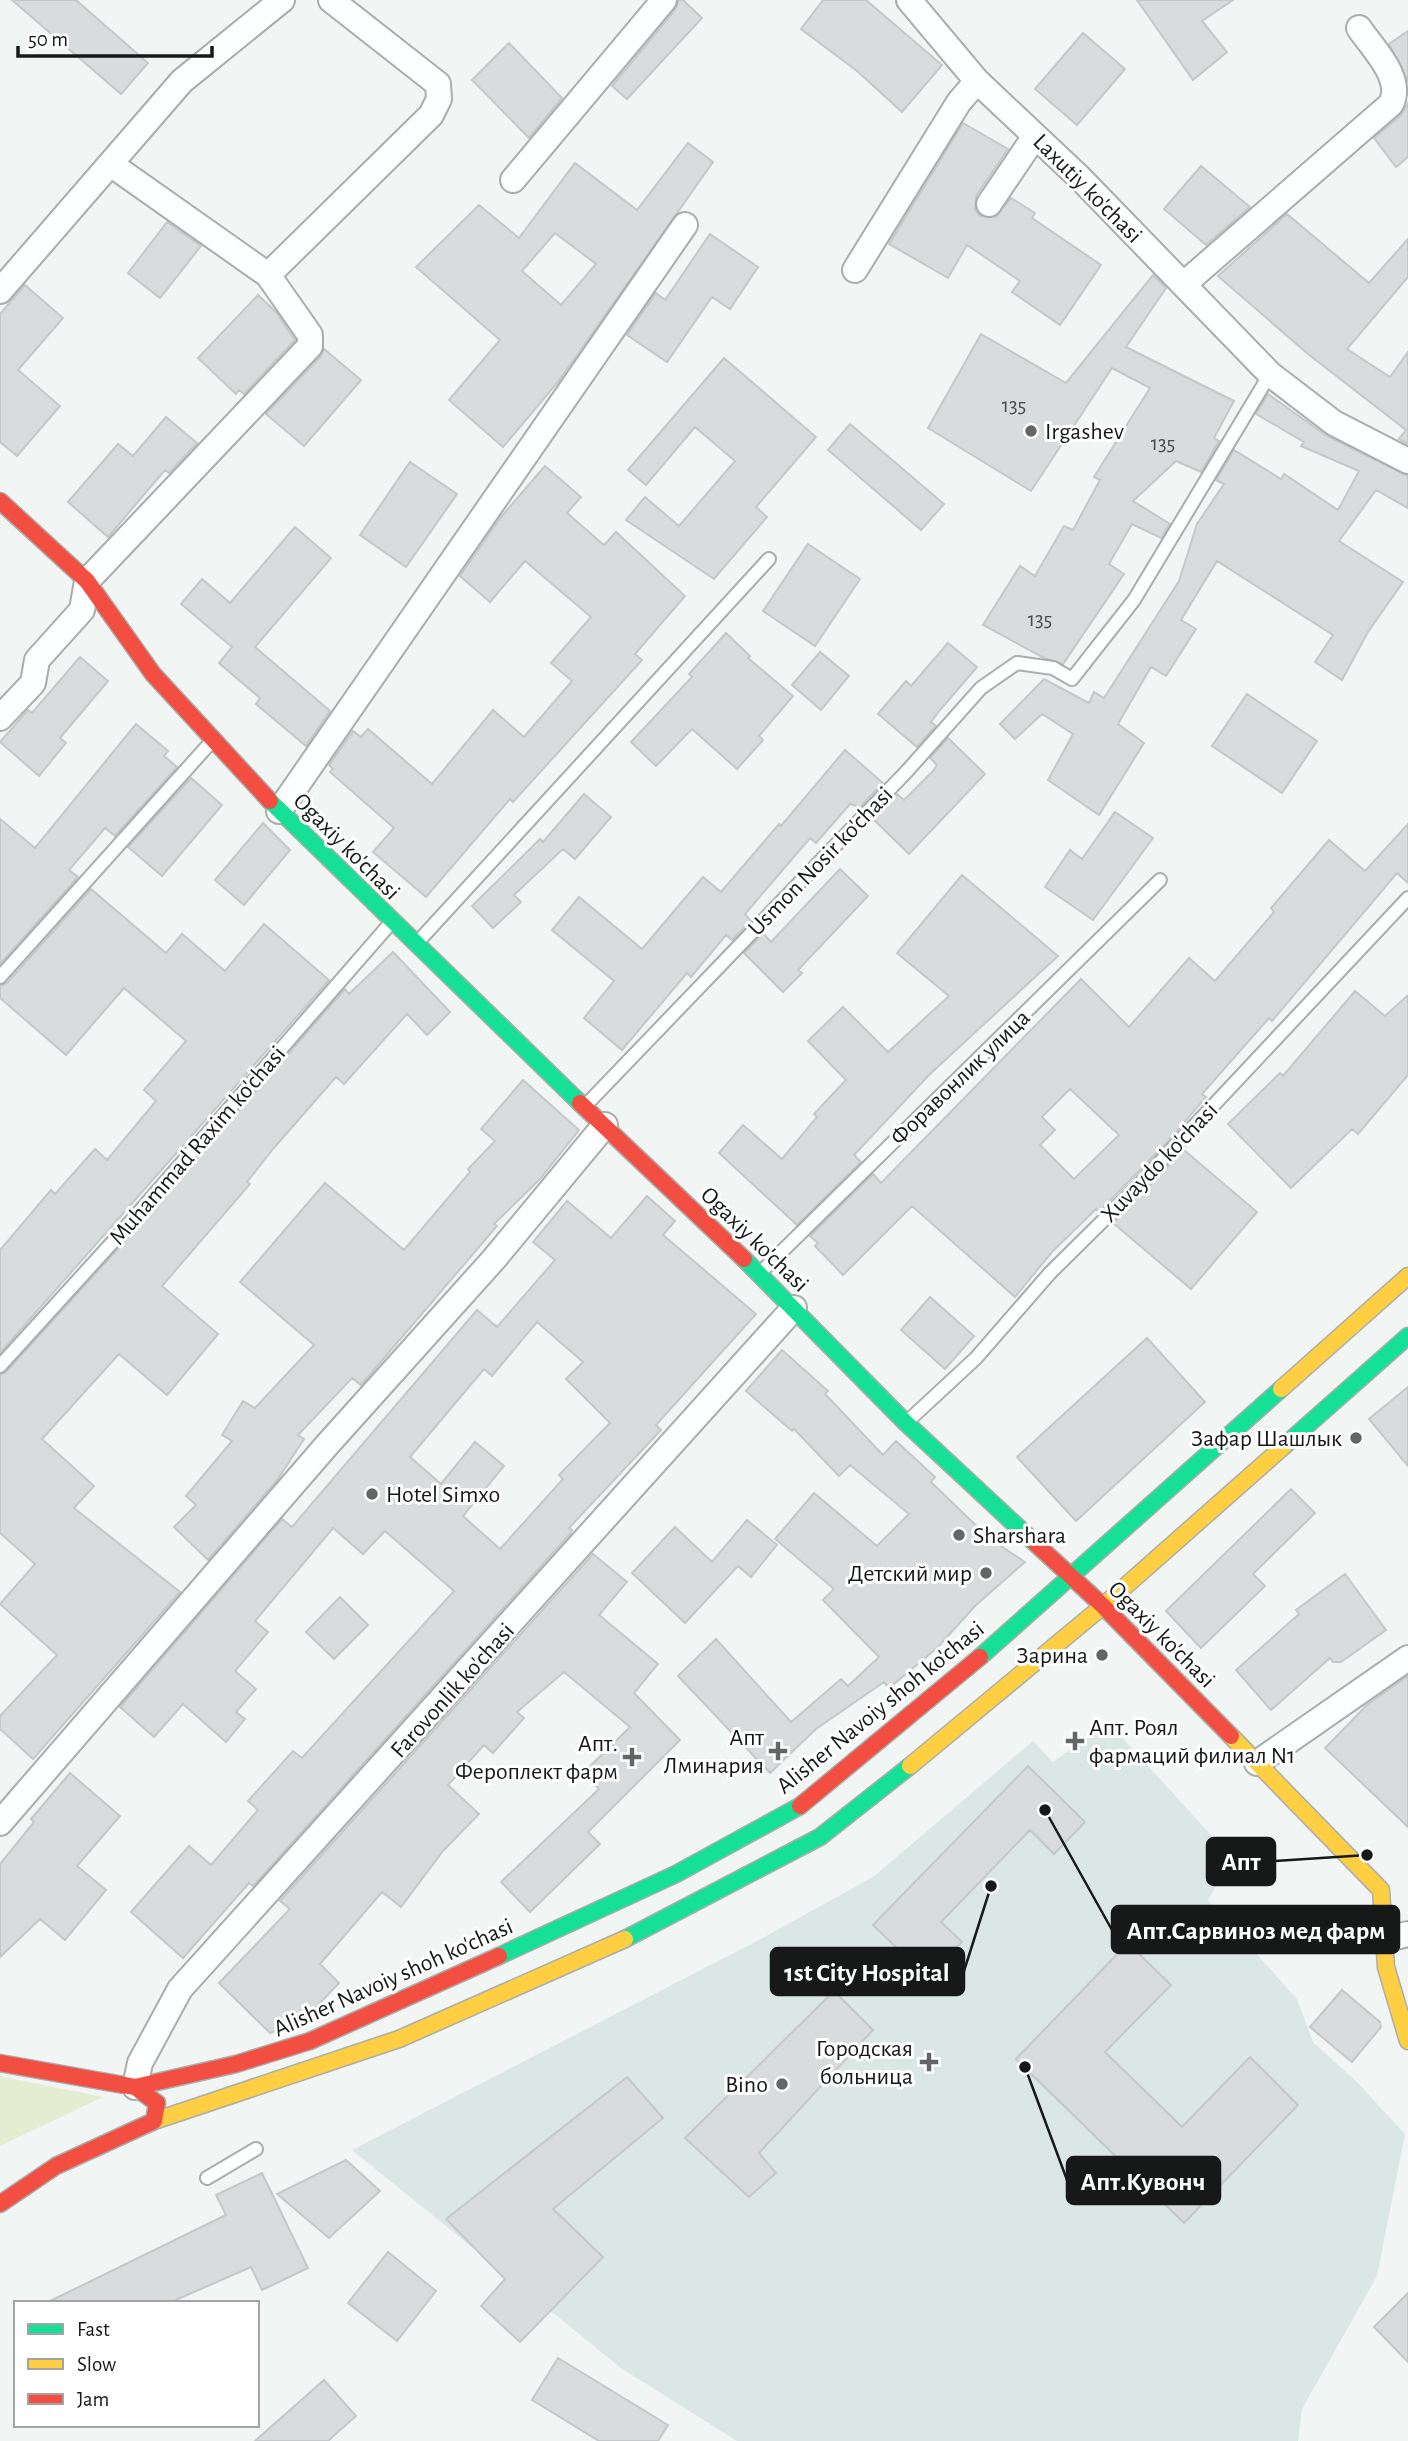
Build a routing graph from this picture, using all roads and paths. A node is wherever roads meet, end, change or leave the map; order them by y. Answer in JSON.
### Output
{"nodes":[{"id":1,"x":282,"y":0,"type":"edge"},
{"id":2,"x":331,"y":0,"type":"edge"},
{"id":3,"x":664,"y":0,"type":"edge"},
{"id":4,"x":909,"y":0,"type":"edge"},
{"id":5,"x":1359,"y":28,"type":"dead end"},
{"id":6,"x":978,"y":81,"type":"junction"},
{"id":7,"x":1035,"y":136,"type":"junction"},
{"id":8,"x":112,"y":165,"type":"junction"},
{"id":9,"x":513,"y":180,"type":"dead end"},
{"id":10,"x":989,"y":204,"type":"dead end"},
{"id":11,"x":685,"y":225,"type":"dead end"},
{"id":12,"x":855,"y":270,"type":"dead end"},
{"id":13,"x":268,"y":275,"type":"junction"},
{"id":14,"x":1184,"y":284,"type":"junction"},
{"id":15,"x":0,"y":291,"type":"edge"},
{"id":16,"x":1270,"y":374,"type":"junction"},
{"id":17,"x":1408,"y":461,"type":"edge"},
{"id":18,"x":0,"y":501,"type":"edge"},
{"id":19,"x":769,"y":559,"type":"dead end"},
{"id":20,"x":87,"y":582,"type":"junction"},
{"id":21,"x":0,"y":718,"type":"edge"},
{"id":22,"x":212,"y":740,"type":"junction"},
{"id":23,"x":279,"y":811,"type":"junction"},
{"id":24,"x":1160,"y":880,"type":"dead end"},
{"id":25,"x":1408,"y":898,"type":"edge"},
{"id":26,"x":391,"y":922,"type":"junction"},
{"id":27,"x":416,"y":944,"type":"junction"},
{"id":28,"x":0,"y":977,"type":"edge"},
{"id":29,"x":585,"y":1106,"type":"junction"},
{"id":30,"x":605,"y":1125,"type":"junction"},
{"id":31,"x":759,"y":1273,"type":"junction"},
{"id":32,"x":1408,"y":1276,"type":"edge"},
{"id":33,"x":794,"y":1308,"type":"junction"},
{"id":34,"x":1408,"y":1336,"type":"edge"},
{"id":35,"x":0,"y":1366,"type":"edge"},
{"id":36,"x":906,"y":1423,"type":"junction"},
{"id":37,"x":1070,"y":1574,"type":"junction"},
{"id":38,"x":1103,"y":1606,"type":"junction"},
{"id":39,"x":1408,"y":1658,"type":"edge"},
{"id":40,"x":1257,"y":1763,"type":"junction"},
{"id":41,"x":0,"y":1823,"type":"edge"},
{"id":42,"x":1408,"y":1934,"type":"edge"},
{"id":43,"x":1380,"y":1941,"type":"junction"},
{"id":44,"x":399,"y":2039,"type":"junction"},
{"id":45,"x":1408,"y":2041,"type":"edge"},
{"id":46,"x":393,"y":2060,"type":"dead end"},
{"id":47,"x":0,"y":2063,"type":"edge"},
{"id":48,"x":135,"y":2087,"type":"junction"},
{"id":49,"x":154,"y":2121,"type":"junction"},
{"id":50,"x":256,"y":2149,"type":"dead end"},
{"id":51,"x":208,"y":2178,"type":"dead end"},
{"id":52,"x":0,"y":2204,"type":"edge"}],
"edges":[{"from":1,"to":8,"type":"street"},
{"from":2,"to":13,"type":"street"},
{"from":3,"to":9,"type":"street"},
{"from":4,"to":6,"type":"street","name":"Laxutiy ko'chasi"},
{"from":5,"to":14,"type":"street"},
{"from":6,"to":7,"type":"street","name":"Laxutiy ko'chasi"},
{"from":6,"to":12,"type":"street"},
{"from":7,"to":10,"type":"street"},
{"from":7,"to":14,"type":"street","name":"Laxutiy ko'chasi"},
{"from":8,"to":13,"type":"street"},
{"from":8,"to":15,"type":"street"},
{"from":11,"to":23,"type":"street"},
{"from":13,"to":20,"type":"street"},
{"from":14,"to":16,"type":"street","name":"Laxutiy ko'chasi"},
{"from":16,"to":17,"type":"street","name":"Laxutiy ko'chasi"},
{"from":16,"to":29,"type":"lane","name":"Usmon Nosir ko'chasi"},
{"from":18,"to":20,"type":"main road","name":"Ogaxiy ko'chasi"},
{"from":19,"to":27,"type":"lane"},
{"from":20,"to":21,"type":"street"},
{"from":20,"to":22,"type":"main road","name":"Ogaxiy ko'chasi"},
{"from":22,"to":23,"type":"main road","name":"Ogaxiy ko'chasi"},
{"from":22,"to":28,"type":"lane"},
{"from":23,"to":26,"type":"main road","name":"Ogaxiy ko'chasi"},
{"from":24,"to":31,"type":"lane","name":"Форавонлик улица"},
{"from":25,"to":36,"type":"lane","name":"Xuvaydo ko'chasi"},
{"from":26,"to":27,"type":"main road","name":"Ogaxiy ko'chasi"},
{"from":26,"to":35,"type":"lane","name":"Muhammad Raxim ko'chasi"},
{"from":27,"to":29,"type":"main road","name":"Ogaxiy ko'chasi"},
{"from":29,"to":30,"type":"main road","name":"Ogaxiy ko'chasi"},
{"from":30,"to":31,"type":"main road","name":"Ogaxiy ko'chasi"},
{"from":30,"to":41,"type":"street"},
{"from":31,"to":33,"type":"main road","name":"Ogaxiy ko'chasi"},
{"from":32,"to":37,"type":"main road","name":"Alisher Navoiy shoh ko'chasi"},
{"from":33,"to":36,"type":"main road","name":"Ogaxiy ko'chasi"},
{"from":33,"to":48,"type":"street","name":"Farovonlik ko'chasi"},
{"from":34,"to":38,"type":"main road","name":"Alisher Navoiy shoh ko'chasi"},
{"from":36,"to":37,"type":"main road","name":"Ogaxiy ko'chasi"},
{"from":37,"to":38,"type":"main road","name":"Ogaxiy ko'chasi"},
{"from":37,"to":48,"type":"main road","name":"Alisher Navoiy shoh ko'chasi"},
{"from":38,"to":40,"type":"main road","name":"Ogaxiy ko'chasi"},
{"from":38,"to":44,"type":"main road","name":"Alisher Navoiy shoh ko'chasi"},
{"from":39,"to":40,"type":"street"},
{"from":40,"to":43,"type":"main road","name":"Ogaxiy ko'chasi"},
{"from":42,"to":43,"type":"street"},
{"from":43,"to":45,"type":"main road","name":"Ogaxiy ko'chasi"},
{"from":44,"to":46,"type":"lane"},
{"from":44,"to":49,"type":"main road","name":"Alisher Navoiy shoh ko'chasi"},
{"from":47,"to":48,"type":"main road"},
{"from":48,"to":49,"type":"main road"},
{"from":49,"to":52,"type":"main road","name":"Alisher Navoiy shoh ko'chasi"},
{"from":50,"to":51,"type":"lane"}]}
